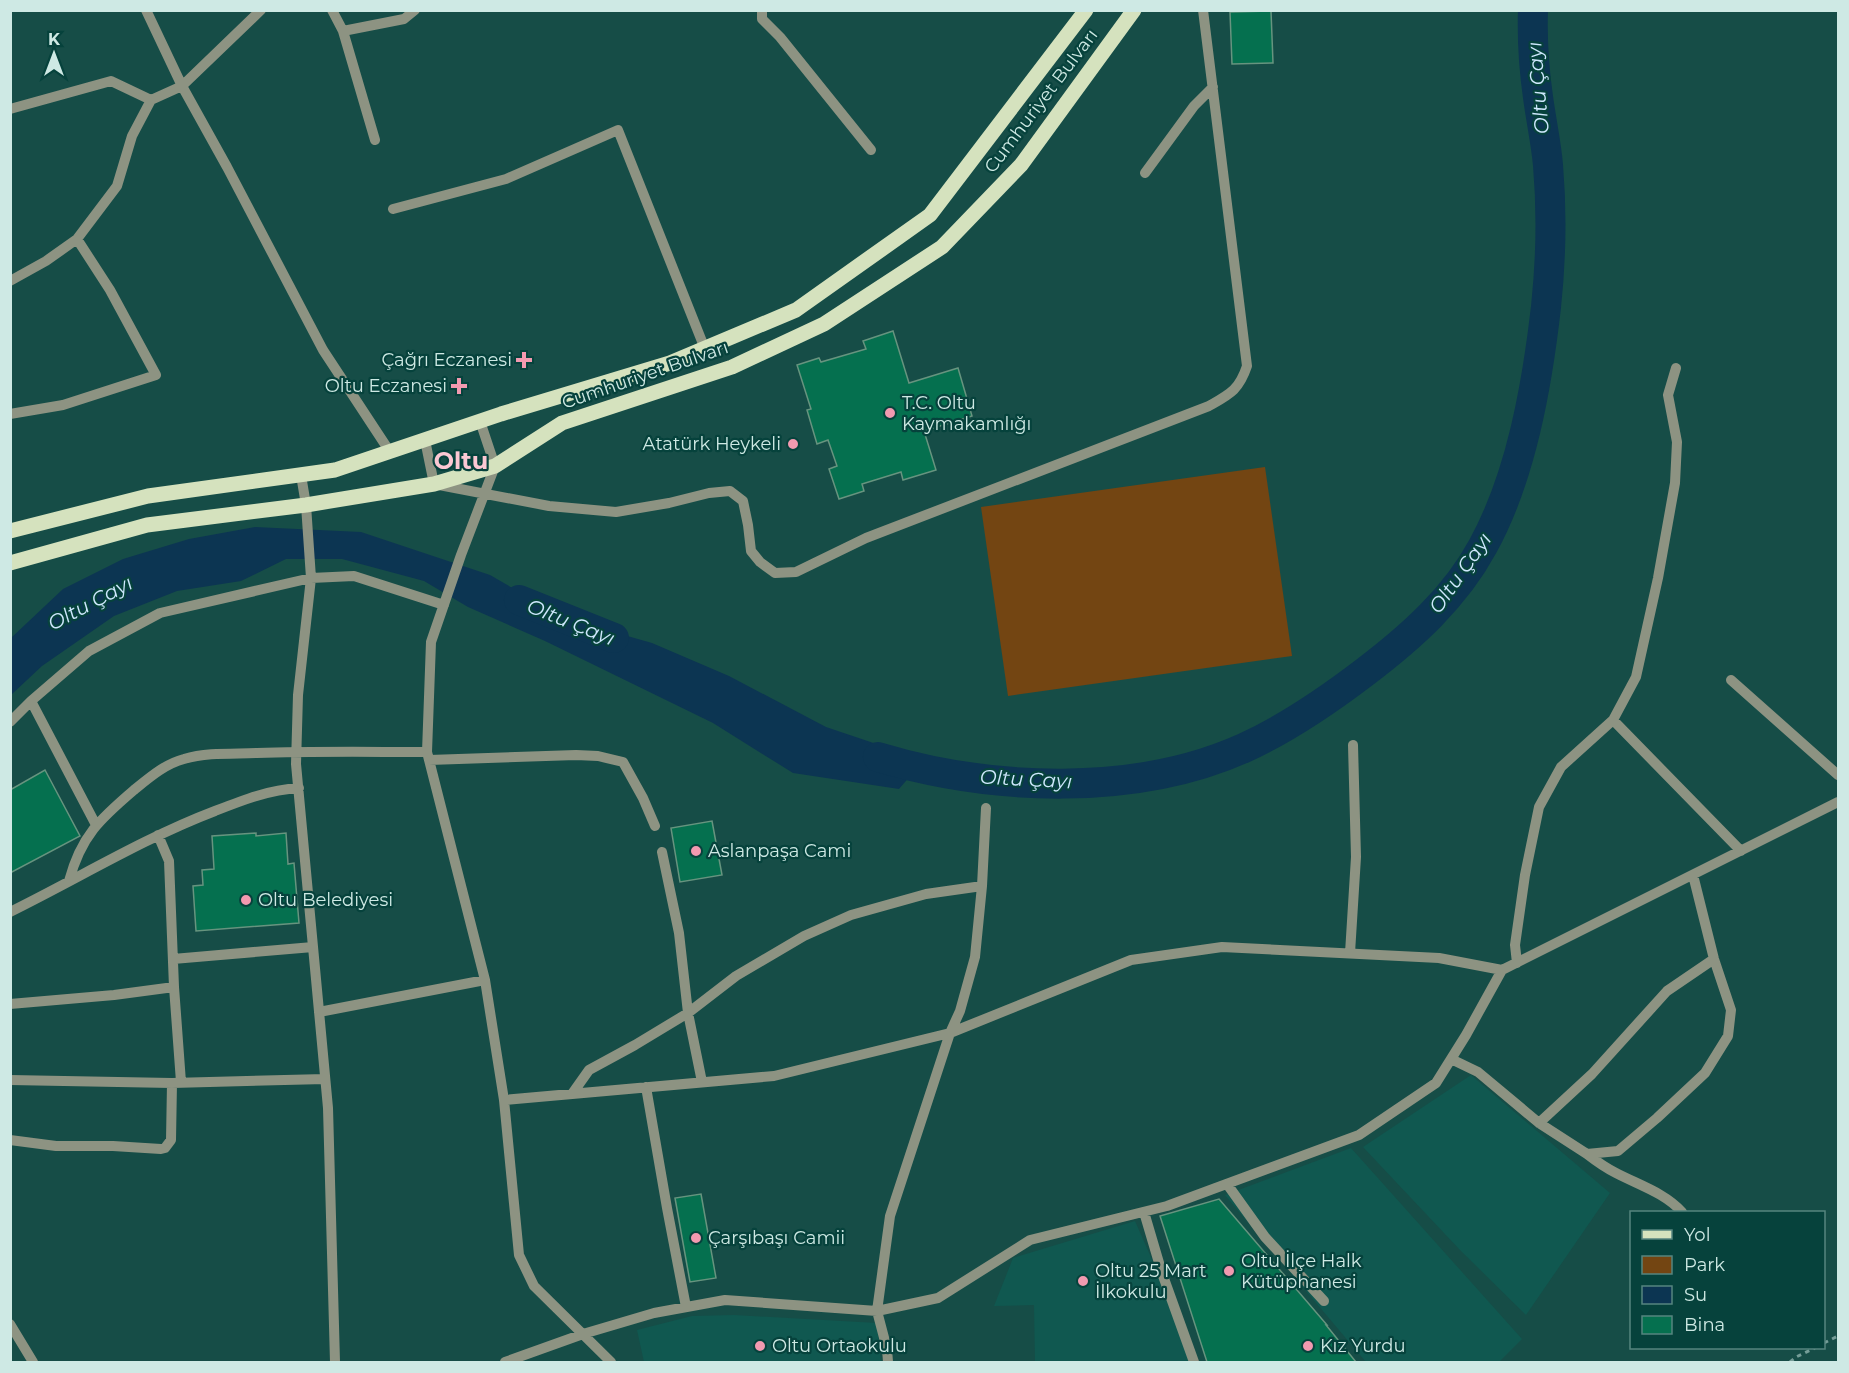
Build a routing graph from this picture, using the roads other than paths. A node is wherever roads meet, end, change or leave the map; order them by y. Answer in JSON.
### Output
{"nodes":[{"id":1,"x":146,"y":10,"type":"edge"},
{"id":2,"x":261,"y":10,"type":"edge"},
{"id":3,"x":332,"y":10,"type":"edge"},
{"id":4,"x":415,"y":10,"type":"edge"},
{"id":5,"x":762,"y":10,"type":"edge"},
{"id":6,"x":1086,"y":10,"type":"edge"},
{"id":7,"x":1134,"y":10,"type":"edge"},
{"id":8,"x":1203,"y":10,"type":"edge"},
{"id":9,"x":343,"y":31,"type":"junction"},
{"id":10,"x":182,"y":86,"type":"junction"},
{"id":11,"x":1213,"y":87,"type":"junction"},
{"id":12,"x":151,"y":100,"type":"junction"},
{"id":13,"x":10,"y":109,"type":"edge"},
{"id":14,"x":375,"y":140,"type":"dead end"},
{"id":15,"x":870,"y":150,"type":"dead end"},
{"id":16,"x":1145,"y":173,"type":"dead end"},
{"id":17,"x":393,"y":209,"type":"dead end"},
{"id":18,"x":77,"y":239,"type":"junction"},
{"id":19,"x":10,"y":281,"type":"edge"},
{"id":20,"x":705,"y":349,"type":"junction"},
{"id":21,"x":1676,"y":368,"type":"dead end"},
{"id":22,"x":10,"y":414,"type":"edge"},
{"id":23,"x":480,"y":421,"type":"junction"},
{"id":24,"x":425,"y":440,"type":"junction"},
{"id":25,"x":390,"y":452,"type":"junction"},
{"id":26,"x":495,"y":466,"type":"junction"},
{"id":27,"x":301,"y":475,"type":"junction"},
{"id":28,"x":434,"y":484,"type":"junction"},
{"id":29,"x":484,"y":495,"type":"junction"},
{"id":30,"x":306,"y":505,"type":"junction"},
{"id":31,"x":10,"y":531,"type":"edge"},
{"id":32,"x":10,"y":563,"type":"edge"},
{"id":33,"x":311,"y":578,"type":"junction"},
{"id":34,"x":444,"y":605,"type":"junction"},
{"id":35,"x":1731,"y":680,"type":"dead end"},
{"id":36,"x":31,"y":701,"type":"junction"},
{"id":37,"x":1613,"y":720,"type":"junction"},
{"id":38,"x":10,"y":722,"type":"edge"},
{"id":39,"x":1353,"y":745,"type":"dead end"},
{"id":40,"x":297,"y":752,"type":"junction"},
{"id":41,"x":428,"y":756,"type":"junction"},
{"id":42,"x":1839,"y":775,"type":"edge"},
{"id":43,"x":299,"y":788,"type":"junction"},
{"id":44,"x":1839,"y":802,"type":"edge"},
{"id":45,"x":986,"y":808,"type":"dead end"},
{"id":46,"x":96,"y":825,"type":"junction"},
{"id":47,"x":655,"y":826,"type":"dead end"},
{"id":48,"x":158,"y":834,"type":"junction"},
{"id":49,"x":1741,"y":851,"type":"junction"},
{"id":50,"x":662,"y":852,"type":"dead end"},
{"id":51,"x":1693,"y":875,"type":"junction"},
{"id":52,"x":69,"y":881,"type":"junction"},
{"id":53,"x":982,"y":886,"type":"junction"},
{"id":54,"x":10,"y":912,"type":"edge"},
{"id":55,"x":313,"y":948,"type":"junction"},
{"id":56,"x":1350,"y":953,"type":"junction"},
{"id":57,"x":172,"y":959,"type":"junction"},
{"id":58,"x":1714,"y":959,"type":"junction"},
{"id":59,"x":1517,"y":963,"type":"junction"},
{"id":60,"x":1502,"y":970,"type":"junction"},
{"id":61,"x":485,"y":980,"type":"junction"},
{"id":62,"x":174,"y":987,"type":"junction"},
{"id":63,"x":10,"y":1004,"type":"edge"},
{"id":64,"x":319,"y":1012,"type":"junction"},
{"id":65,"x":688,"y":1013,"type":"junction"},
{"id":66,"x":950,"y":1033,"type":"junction"},
{"id":67,"x":1451,"y":1059,"type":"junction"},
{"id":68,"x":326,"y":1079,"type":"junction"},
{"id":69,"x":10,"y":1080,"type":"edge"},
{"id":70,"x":177,"y":1082,"type":"junction"},
{"id":71,"x":702,"y":1082,"type":"junction"},
{"id":72,"x":646,"y":1087,"type":"junction"},
{"id":73,"x":572,"y":1094,"type":"junction"},
{"id":74,"x":504,"y":1100,"type":"junction"},
{"id":75,"x":1539,"y":1123,"type":"junction"},
{"id":76,"x":10,"y":1140,"type":"edge"},
{"id":77,"x":1587,"y":1154,"type":"junction"},
{"id":78,"x":1227,"y":1184,"type":"junction"},
{"id":79,"x":1681,"y":1211,"type":"edge"},
{"id":80,"x":1144,"y":1212,"type":"junction"},
{"id":81,"x":1324,"y":1301,"type":"dead end"},
{"id":82,"x":686,"y":1307,"type":"junction"},
{"id":83,"x":877,"y":1311,"type":"junction"},
{"id":84,"x":10,"y":1324,"type":"edge"},
{"id":85,"x":583,"y":1334,"type":"junction"},
{"id":86,"x":33,"y":1362,"type":"edge"},
{"id":87,"x":335,"y":1362,"type":"edge"},
{"id":88,"x":505,"y":1362,"type":"edge"},
{"id":89,"x":611,"y":1362,"type":"edge"},
{"id":90,"x":888,"y":1362,"type":"edge"},
{"id":91,"x":1194,"y":1362,"type":"edge"}],
"edges":[{"from":1,"to":10,"type":"street"},
{"from":2,"to":10,"type":"street"},
{"from":3,"to":9,"type":"street"},
{"from":4,"to":9,"type":"street"},
{"from":5,"to":15,"type":"street"},
{"from":6,"to":20,"type":"main road","name":"Cumhuriyet Bulvarı"},
{"from":7,"to":26,"type":"main road","name":"Cumhuriyet Bulvarı"},
{"from":8,"to":11,"type":"street"},
{"from":9,"to":14,"type":"street"},
{"from":10,"to":12,"type":"street"},
{"from":10,"to":25,"type":"street"},
{"from":11,"to":16,"type":"street"},
{"from":11,"to":29,"type":"street"},
{"from":12,"to":13,"type":"street"},
{"from":12,"to":18,"type":"street"},
{"from":17,"to":20,"type":"street"},
{"from":18,"to":19,"type":"street"},
{"from":18,"to":22,"type":"street"},
{"from":20,"to":23,"type":"main road","name":"Cumhuriyet Bulvarı"},
{"from":21,"to":37,"type":"street"},
{"from":23,"to":24,"type":"main road","name":"Cumhuriyet Bulvarı"},
{"from":23,"to":26,"type":"street"},
{"from":24,"to":25,"type":"main road","name":"Cumhuriyet Bulvarı"},
{"from":24,"to":28,"type":"street"},
{"from":25,"to":27,"type":"main road","name":"Cumhuriyet Bulvarı"},
{"from":26,"to":28,"type":"main road","name":"Cumhuriyet Bulvarı"},
{"from":26,"to":29,"type":"street"},
{"from":27,"to":30,"type":"street"},
{"from":27,"to":31,"type":"main road","name":"Cumhuriyet Bulvarı"},
{"from":28,"to":29,"type":"street"},
{"from":28,"to":30,"type":"main road","name":"Cumhuriyet Bulvarı"},
{"from":29,"to":34,"type":"street"},
{"from":30,"to":32,"type":"main road","name":"Cumhuriyet Bulvarı"},
{"from":30,"to":33,"type":"street"},
{"from":33,"to":34,"type":"street"},
{"from":33,"to":36,"type":"street"},
{"from":33,"to":40,"type":"street"},
{"from":34,"to":41,"type":"street"},
{"from":35,"to":42,"type":"street"},
{"from":36,"to":38,"type":"street"},
{"from":36,"to":46,"type":"street"},
{"from":37,"to":49,"type":"street"},
{"from":37,"to":59,"type":"street"},
{"from":39,"to":56,"type":"street"},
{"from":40,"to":41,"type":"street"},
{"from":40,"to":43,"type":"street"},
{"from":40,"to":46,"type":"street"},
{"from":41,"to":47,"type":"street"},
{"from":41,"to":61,"type":"street"},
{"from":43,"to":48,"type":"street"},
{"from":43,"to":55,"type":"street"},
{"from":44,"to":49,"type":"street"},
{"from":45,"to":53,"type":"street"},
{"from":46,"to":52,"type":"street"},
{"from":48,"to":52,"type":"street"},
{"from":48,"to":57,"type":"street"},
{"from":49,"to":51,"type":"street"},
{"from":50,"to":65,"type":"street"},
{"from":51,"to":58,"type":"street"},
{"from":51,"to":59,"type":"street"},
{"from":52,"to":54,"type":"street"},
{"from":53,"to":65,"type":"street"},
{"from":53,"to":66,"type":"street"},
{"from":55,"to":57,"type":"street"},
{"from":55,"to":64,"type":"street"},
{"from":56,"to":60,"type":"street"},
{"from":56,"to":66,"type":"street"},
{"from":57,"to":62,"type":"street"},
{"from":58,"to":75,"type":"street"},
{"from":58,"to":77,"type":"street"},
{"from":59,"to":60,"type":"street"},
{"from":60,"to":67,"type":"street"},
{"from":61,"to":64,"type":"street"},
{"from":61,"to":74,"type":"street"},
{"from":62,"to":63,"type":"street"},
{"from":62,"to":70,"type":"street"},
{"from":64,"to":68,"type":"street"},
{"from":65,"to":71,"type":"street"},
{"from":65,"to":73,"type":"street"},
{"from":66,"to":71,"type":"street"},
{"from":66,"to":83,"type":"street"},
{"from":67,"to":75,"type":"street"},
{"from":67,"to":78,"type":"street"},
{"from":68,"to":70,"type":"street"},
{"from":68,"to":87,"type":"street"},
{"from":69,"to":70,"type":"street"},
{"from":70,"to":76,"type":"street"},
{"from":71,"to":72,"type":"street"},
{"from":72,"to":73,"type":"street"},
{"from":72,"to":82,"type":"street"},
{"from":73,"to":74,"type":"street"},
{"from":74,"to":85,"type":"street"},
{"from":75,"to":77,"type":"street"},
{"from":77,"to":79,"type":"street"},
{"from":78,"to":80,"type":"street"},
{"from":78,"to":81,"type":"street"},
{"from":80,"to":83,"type":"street"},
{"from":80,"to":91,"type":"street"},
{"from":82,"to":83,"type":"street"},
{"from":82,"to":85,"type":"street"},
{"from":83,"to":90,"type":"street"},
{"from":84,"to":86,"type":"street"},
{"from":85,"to":88,"type":"street"},
{"from":85,"to":89,"type":"street"}]}
